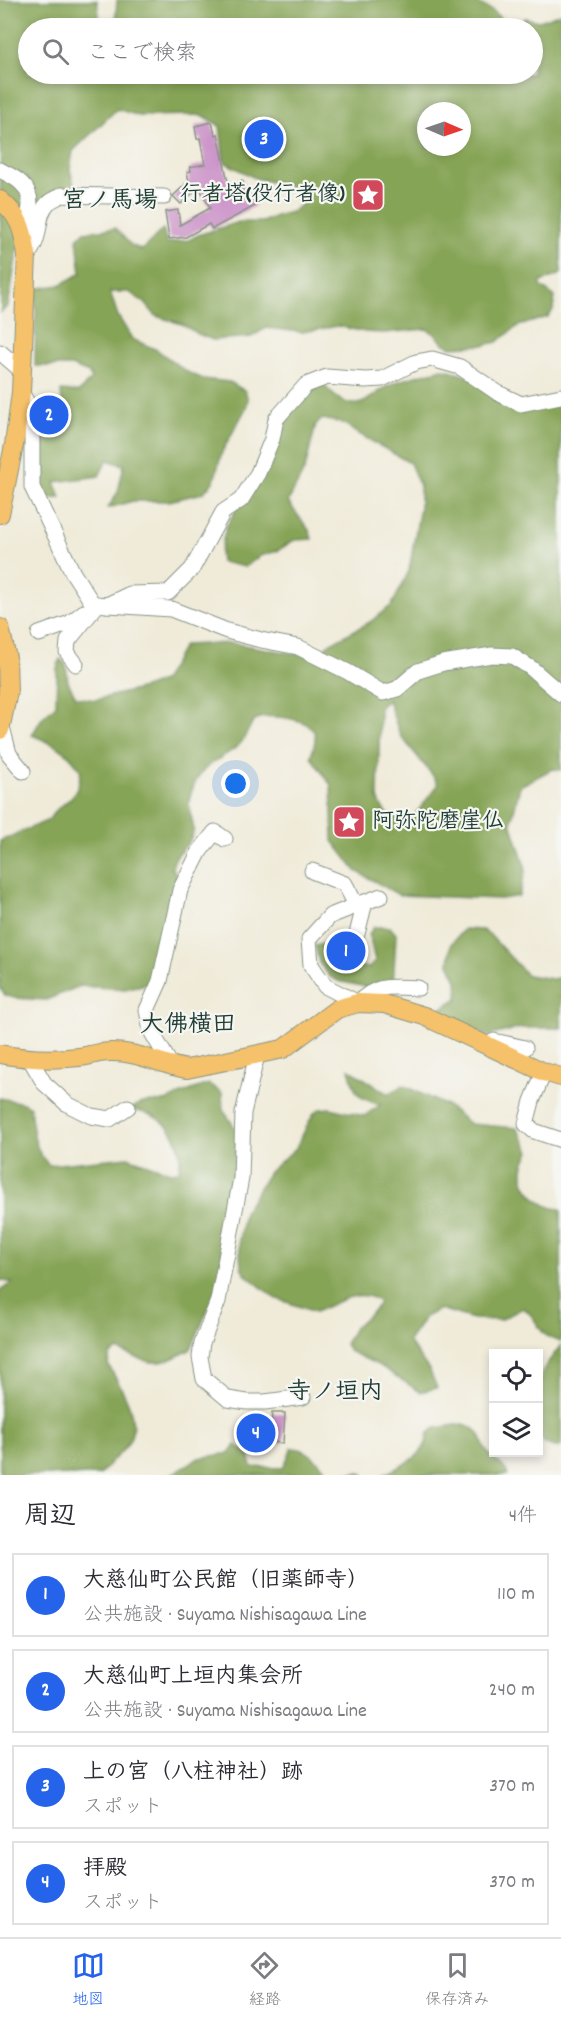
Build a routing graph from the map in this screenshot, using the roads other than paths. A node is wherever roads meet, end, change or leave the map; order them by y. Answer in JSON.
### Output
{"nodes":[{"id":1,"x":0,"y":170,"type":"edge"},
{"id":2,"x":164,"y":197,"type":"dead end"},
{"id":3,"x":0,"y":200,"type":"edge"},
{"id":4,"x":23,"y":233,"type":"junction"},
{"id":5,"x":27,"y":255,"type":"junction"},
{"id":6,"x":0,"y":352,"type":"edge"},
{"id":7,"x":22,"y":371,"type":"junction"},
{"id":8,"x":21,"y":392,"type":"junction"},
{"id":9,"x":561,"y":396,"type":"edge"},
{"id":10,"x":0,"y":514,"type":"edge"},
{"id":11,"x":99,"y":605,"type":"junction"},
{"id":12,"x":0,"y":628,"type":"edge"},
{"id":13,"x":39,"y":634,"type":"dead end"},
{"id":14,"x":76,"y":664,"type":"dead end"},
{"id":15,"x":561,"y":694,"type":"edge"},
{"id":16,"x":1,"y":728,"type":"edge"},
{"id":17,"x":23,"y":771,"type":"dead end"},
{"id":18,"x":225,"y":839,"type":"dead end"},
{"id":19,"x":312,"y":871,"type":"dead end"},
{"id":20,"x":381,"y":896,"type":"dead end"},
{"id":21,"x":360,"y":903,"type":"junction"},
{"id":22,"x":357,"y":934,"type":"dead end"},
{"id":23,"x":418,"y":988,"type":"dead end"},
{"id":24,"x":358,"y":1003,"type":"junction"},
{"id":25,"x":487,"y":1045,"type":"junction"},
{"id":26,"x":525,"y":1048,"type":"dead end"},
{"id":27,"x":0,"y":1054,"type":"edge"},
{"id":28,"x":257,"y":1055,"type":"junction"},
{"id":29,"x":30,"y":1059,"type":"junction"},
{"id":30,"x":172,"y":1067,"type":"junction"},
{"id":31,"x":553,"y":1075,"type":"edge"},
{"id":32,"x":128,"y":1107,"type":"dead end"},
{"id":33,"x":561,"y":1140,"type":"edge"},
{"id":34,"x":303,"y":1397,"type":"dead end"}],
"edges":[{"from":1,"to":4,"type":"street"},
{"from":2,"to":5,"type":"street"},
{"from":3,"to":4,"type":"main road"},
{"from":4,"to":5,"type":"main road"},
{"from":5,"to":7,"type":"main road"},
{"from":6,"to":7,"type":"street"},
{"from":7,"to":8,"type":"main road"},
{"from":8,"to":10,"type":"main road"},
{"from":8,"to":11,"type":"street"},
{"from":9,"to":11,"type":"street"},
{"from":11,"to":13,"type":"street"},
{"from":11,"to":14,"type":"street"},
{"from":11,"to":15,"type":"street"},
{"from":12,"to":16,"type":"main road"},
{"from":16,"to":17,"type":"street"},
{"from":18,"to":30,"type":"street"},
{"from":19,"to":21,"type":"street"},
{"from":20,"to":21,"type":"street"},
{"from":21,"to":22,"type":"street"},
{"from":21,"to":24,"type":"street"},
{"from":23,"to":24,"type":"street"},
{"from":24,"to":25,"type":"main road"},
{"from":24,"to":28,"type":"main road"},
{"from":25,"to":26,"type":"street"},
{"from":25,"to":31,"type":"main road"},
{"from":27,"to":29,"type":"main road"},
{"from":28,"to":30,"type":"main road"},
{"from":28,"to":34,"type":"street"},
{"from":29,"to":30,"type":"main road"},
{"from":29,"to":32,"type":"street"},
{"from":31,"to":33,"type":"street"}]}
